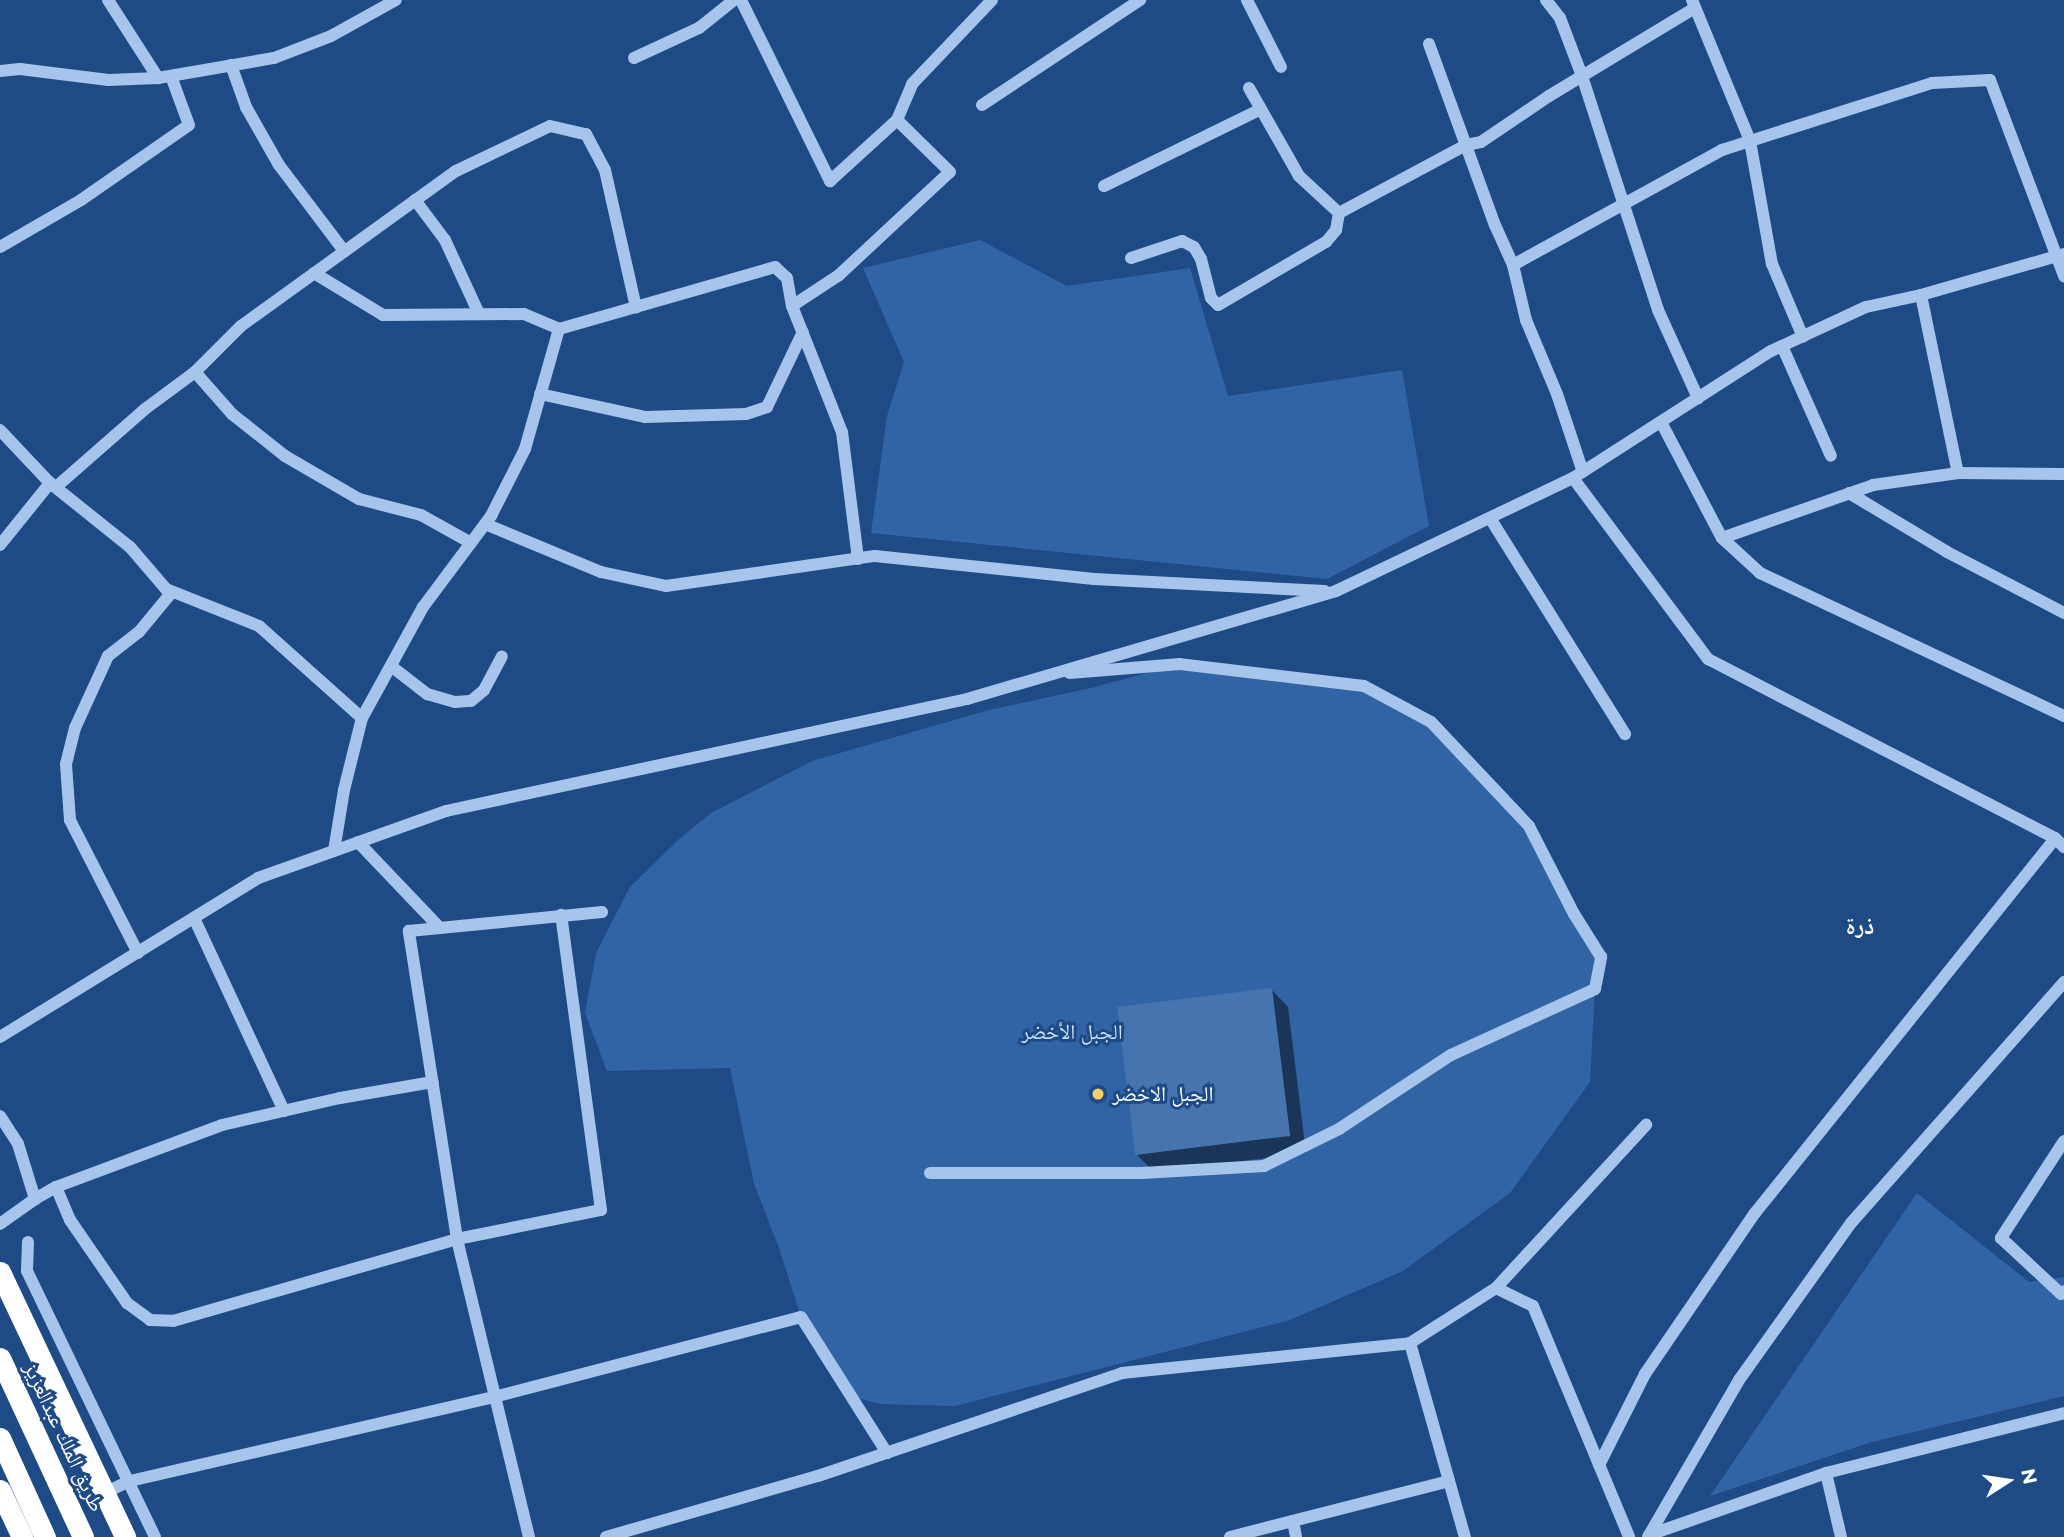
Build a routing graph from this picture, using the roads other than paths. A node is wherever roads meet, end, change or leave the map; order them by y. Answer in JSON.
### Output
{"nodes":[{"id":1,"x":108,"y":0,"type":"edge"},
{"id":2,"x":396,"y":0,"type":"edge"},
{"id":3,"x":734,"y":0,"type":"edge"},
{"id":4,"x":741,"y":0,"type":"edge"},
{"id":5,"x":992,"y":0,"type":"edge"},
{"id":6,"x":1140,"y":0,"type":"edge"},
{"id":7,"x":1247,"y":0,"type":"edge"},
{"id":8,"x":1546,"y":0,"type":"edge"},
{"id":9,"x":1693,"y":4,"type":"edge"},
{"id":10,"x":1429,"y":44,"type":"dead end"},
{"id":11,"x":634,"y":58,"type":"dead end"},
{"id":12,"x":231,"y":65,"type":"junction"},
{"id":13,"x":1280,"y":66,"type":"dead end"},
{"id":14,"x":0,"y":71,"type":"edge"},
{"id":15,"x":1582,"y":76,"type":"junction"},
{"id":16,"x":164,"y":77,"type":"junction"},
{"id":17,"x":1249,"y":88,"type":"dead end"},
{"id":18,"x":982,"y":105,"type":"dead end"},
{"id":19,"x":1259,"y":110,"type":"junction"},
{"id":20,"x":897,"y":120,"type":"junction"},
{"id":21,"x":1750,"y":141,"type":"junction"},
{"id":22,"x":1466,"y":145,"type":"junction"},
{"id":23,"x":1104,"y":186,"type":"dead end"},
{"id":24,"x":415,"y":200,"type":"junction"},
{"id":25,"x":1622,"y":205,"type":"junction"},
{"id":26,"x":1339,"y":213,"type":"junction"},
{"id":27,"x":0,"y":247,"type":"edge"},
{"id":28,"x":344,"y":251,"type":"junction"},
{"id":29,"x":2061,"y":255,"type":"edge"},
{"id":30,"x":1131,"y":258,"type":"dead end"},
{"id":31,"x":1513,"y":265,"type":"junction"},
{"id":32,"x":314,"y":273,"type":"junction"},
{"id":33,"x":2064,"y":276,"type":"edge"},
{"id":34,"x":1921,"y":295,"type":"junction"},
{"id":35,"x":792,"y":306,"type":"junction"},
{"id":36,"x":636,"y":308,"type":"junction"},
{"id":37,"x":479,"y":314,"type":"junction"},
{"id":38,"x":559,"y":329,"type":"junction"},
{"id":39,"x":803,"y":332,"type":"junction"},
{"id":40,"x":1802,"y":337,"type":"junction"},
{"id":41,"x":1782,"y":346,"type":"junction"},
{"id":42,"x":195,"y":372,"type":"junction"},
{"id":43,"x":540,"y":394,"type":"junction"},
{"id":44,"x":1698,"y":398,"type":"junction"},
{"id":45,"x":1661,"y":422,"type":"junction"},
{"id":46,"x":0,"y":430,"type":"edge"},
{"id":47,"x":1830,"y":456,"type":"dead end"},
{"id":48,"x":1958,"y":473,"type":"junction"},
{"id":49,"x":2064,"y":474,"type":"edge"},
{"id":50,"x":1578,"y":475,"type":"junction"},
{"id":51,"x":53,"y":485,"type":"junction"},
{"id":52,"x":1849,"y":493,"type":"junction"},
{"id":53,"x":1490,"y":518,"type":"junction"},
{"id":54,"x":485,"y":524,"type":"junction"},
{"id":55,"x":1723,"y":538,"type":"junction"},
{"id":56,"x":471,"y":543,"type":"junction"},
{"id":57,"x":0,"y":545,"type":"edge"},
{"id":58,"x":858,"y":559,"type":"junction"},
{"id":59,"x":1336,"y":591,"type":"junction"},
{"id":60,"x":172,"y":592,"type":"junction"},
{"id":61,"x":2064,"y":613,"type":"edge"},
{"id":62,"x":502,"y":656,"type":"dead end"},
{"id":63,"x":391,"y":666,"type":"junction"},
{"id":64,"x":1044,"y":676,"type":"junction"},
{"id":65,"x":2064,"y":716,"type":"edge"},
{"id":66,"x":362,"y":718,"type":"junction"},
{"id":67,"x":1625,"y":734,"type":"dead end"},
{"id":68,"x":358,"y":842,"type":"junction"},
{"id":69,"x":2059,"y":843,"type":"edge"},
{"id":70,"x":334,"y":851,"type":"junction"},
{"id":71,"x":602,"y":912,"type":"dead end"},
{"id":72,"x":561,"y":915,"type":"junction"},
{"id":73,"x":194,"y":918,"type":"junction"},
{"id":74,"x":439,"y":927,"type":"junction"},
{"id":75,"x":138,"y":953,"type":"junction"},
{"id":76,"x":2064,"y":982,"type":"edge"},
{"id":77,"x":0,"y":1037,"type":"edge"},
{"id":78,"x":433,"y":1082,"type":"junction"},
{"id":79,"x":284,"y":1111,"type":"junction"},
{"id":80,"x":0,"y":1116,"type":"edge"},
{"id":81,"x":1646,"y":1125,"type":"dead end"},
{"id":82,"x":2064,"y":1141,"type":"edge"},
{"id":83,"x":930,"y":1173,"type":"dead end"},
{"id":84,"x":56,"y":1187,"type":"junction"},
{"id":85,"x":35,"y":1199,"type":"junction"},
{"id":86,"x":0,"y":1224,"type":"edge"},
{"id":87,"x":457,"y":1239,"type":"junction"},
{"id":88,"x":29,"y":1242,"type":"dead end"},
{"id":89,"x":0,"y":1272,"type":"edge"},
{"id":90,"x":1496,"y":1288,"type":"junction"},
{"id":91,"x":2064,"y":1291,"type":"edge"},
{"id":92,"x":1410,"y":1342,"type":"junction"},
{"id":93,"x":0,"y":1358,"type":"edge"},
{"id":94,"x":494,"y":1397,"type":"junction"},
{"id":95,"x":2064,"y":1413,"type":"edge"},
{"id":96,"x":0,"y":1438,"type":"edge"},
{"id":97,"x":887,"y":1452,"type":"junction"},
{"id":98,"x":1599,"y":1465,"type":"junction"},
{"id":99,"x":1826,"y":1473,"type":"junction"},
{"id":100,"x":130,"y":1481,"type":"junction"},
{"id":101,"x":1449,"y":1481,"type":"junction"},
{"id":102,"x":0,"y":1490,"type":"edge"},
{"id":103,"x":104,"y":1493,"type":"junction"},
{"id":104,"x":1293,"y":1521,"type":"junction"},
{"id":105,"x":1648,"y":1536,"type":"edge"},
{"id":106,"x":22,"y":1537,"type":"edge"},
{"id":107,"x":45,"y":1537,"type":"edge"},
{"id":108,"x":83,"y":1537,"type":"edge"},
{"id":109,"x":125,"y":1537,"type":"edge"},
{"id":110,"x":155,"y":1537,"type":"edge"},
{"id":111,"x":528,"y":1537,"type":"edge"},
{"id":112,"x":606,"y":1537,"type":"edge"},
{"id":113,"x":1230,"y":1537,"type":"edge"},
{"id":114,"x":1296,"y":1537,"type":"edge"},
{"id":115,"x":1465,"y":1537,"type":"edge"},
{"id":116,"x":1629,"y":1537,"type":"edge"},
{"id":117,"x":1841,"y":1537,"type":"edge"}],
"edges":[{"from":1,"to":16,"type":"street"},
{"from":2,"to":12,"type":"street"},
{"from":3,"to":11,"type":"street"},
{"from":4,"to":20,"type":"street"},
{"from":5,"to":20,"type":"street"},
{"from":6,"to":18,"type":"street"},
{"from":7,"to":13,"type":"street"},
{"from":8,"to":15,"type":"street"},
{"from":9,"to":15,"type":"street"},
{"from":9,"to":21,"type":"street"},
{"from":10,"to":22,"type":"street"},
{"from":12,"to":16,"type":"street"},
{"from":12,"to":28,"type":"street"},
{"from":14,"to":16,"type":"street"},
{"from":15,"to":22,"type":"street"},
{"from":15,"to":25,"type":"street"},
{"from":16,"to":27,"type":"street"},
{"from":17,"to":19,"type":"street"},
{"from":19,"to":23,"type":"street"},
{"from":19,"to":26,"type":"street"},
{"from":20,"to":35,"type":"street"},
{"from":21,"to":25,"type":"street"},
{"from":21,"to":29,"type":"street"},
{"from":21,"to":40,"type":"street"},
{"from":22,"to":26,"type":"street"},
{"from":22,"to":31,"type":"street"},
{"from":24,"to":28,"type":"street"},
{"from":24,"to":36,"type":"street"},
{"from":24,"to":37,"type":"street"},
{"from":25,"to":31,"type":"street"},
{"from":25,"to":44,"type":"street"},
{"from":26,"to":30,"type":"street"},
{"from":28,"to":32,"type":"street"},
{"from":29,"to":33,"type":"street"},
{"from":29,"to":34,"type":"street"},
{"from":31,"to":50,"type":"street"},
{"from":32,"to":37,"type":"street"},
{"from":32,"to":42,"type":"street"},
{"from":34,"to":40,"type":"street"},
{"from":34,"to":48,"type":"street"},
{"from":35,"to":36,"type":"street"},
{"from":35,"to":39,"type":"street"},
{"from":36,"to":38,"type":"street"},
{"from":37,"to":38,"type":"street"},
{"from":38,"to":43,"type":"street"},
{"from":39,"to":43,"type":"street"},
{"from":39,"to":58,"type":"street"},
{"from":40,"to":41,"type":"street"},
{"from":41,"to":44,"type":"street"},
{"from":41,"to":47,"type":"street"},
{"from":42,"to":51,"type":"street"},
{"from":42,"to":56,"type":"street"},
{"from":43,"to":54,"type":"street"},
{"from":44,"to":45,"type":"street"},
{"from":45,"to":50,"type":"street"},
{"from":45,"to":55,"type":"street"},
{"from":46,"to":51,"type":"street"},
{"from":48,"to":49,"type":"street"},
{"from":48,"to":52,"type":"street"},
{"from":50,"to":53,"type":"street"},
{"from":50,"to":69,"type":"street"},
{"from":51,"to":57,"type":"street"},
{"from":51,"to":60,"type":"street"},
{"from":52,"to":55,"type":"street"},
{"from":52,"to":61,"type":"street"},
{"from":53,"to":59,"type":"street"},
{"from":53,"to":67,"type":"street"},
{"from":54,"to":56,"type":"street"},
{"from":54,"to":58,"type":"street"},
{"from":55,"to":65,"type":"street"},
{"from":56,"to":63,"type":"street"},
{"from":58,"to":59,"type":"street"},
{"from":59,"to":64,"type":"street"},
{"from":60,"to":66,"type":"street"},
{"from":60,"to":75,"type":"street"},
{"from":62,"to":63,"type":"street"},
{"from":63,"to":66,"type":"street"},
{"from":64,"to":68,"type":"street"},
{"from":64,"to":83,"type":"street"},
{"from":66,"to":70,"type":"street"},
{"from":68,"to":70,"type":"street"},
{"from":68,"to":74,"type":"street"},
{"from":69,"to":98,"type":"street"},
{"from":70,"to":73,"type":"street"},
{"from":71,"to":72,"type":"street"},
{"from":72,"to":74,"type":"street"},
{"from":72,"to":87,"type":"street"},
{"from":73,"to":75,"type":"street"},
{"from":73,"to":79,"type":"street"},
{"from":74,"to":78,"type":"street"},
{"from":75,"to":77,"type":"street"},
{"from":76,"to":105,"type":"street"},
{"from":78,"to":79,"type":"street"},
{"from":78,"to":87,"type":"street"},
{"from":79,"to":84,"type":"street"},
{"from":80,"to":85,"type":"street"},
{"from":81,"to":90,"type":"street"},
{"from":82,"to":91,"type":"street"},
{"from":84,"to":85,"type":"street"},
{"from":84,"to":87,"type":"street"},
{"from":85,"to":86,"type":"street"},
{"from":87,"to":94,"type":"street"},
{"from":88,"to":100,"type":"street"},
{"from":89,"to":103,"type":"highway"},
{"from":90,"to":92,"type":"street"},
{"from":90,"to":98,"type":"street"},
{"from":92,"to":97,"type":"street"},
{"from":92,"to":101,"type":"street"},
{"from":93,"to":108,"type":"highway","name":"طريق الملك عبدالعزيز"},
{"from":94,"to":97,"type":"street"},
{"from":94,"to":100,"type":"street"},
{"from":94,"to":111,"type":"street"},
{"from":95,"to":99,"type":"street"},
{"from":96,"to":107,"type":"highway"},
{"from":97,"to":112,"type":"street"},
{"from":98,"to":116,"type":"street"},
{"from":99,"to":105,"type":"street"},
{"from":99,"to":117,"type":"street"},
{"from":100,"to":103,"type":"street"},
{"from":100,"to":110,"type":"street"},
{"from":101,"to":104,"type":"street"},
{"from":101,"to":115,"type":"street"},
{"from":102,"to":106,"type":"highway"},
{"from":103,"to":109,"type":"highway"},
{"from":104,"to":113,"type":"street"},
{"from":104,"to":114,"type":"street"}]}
